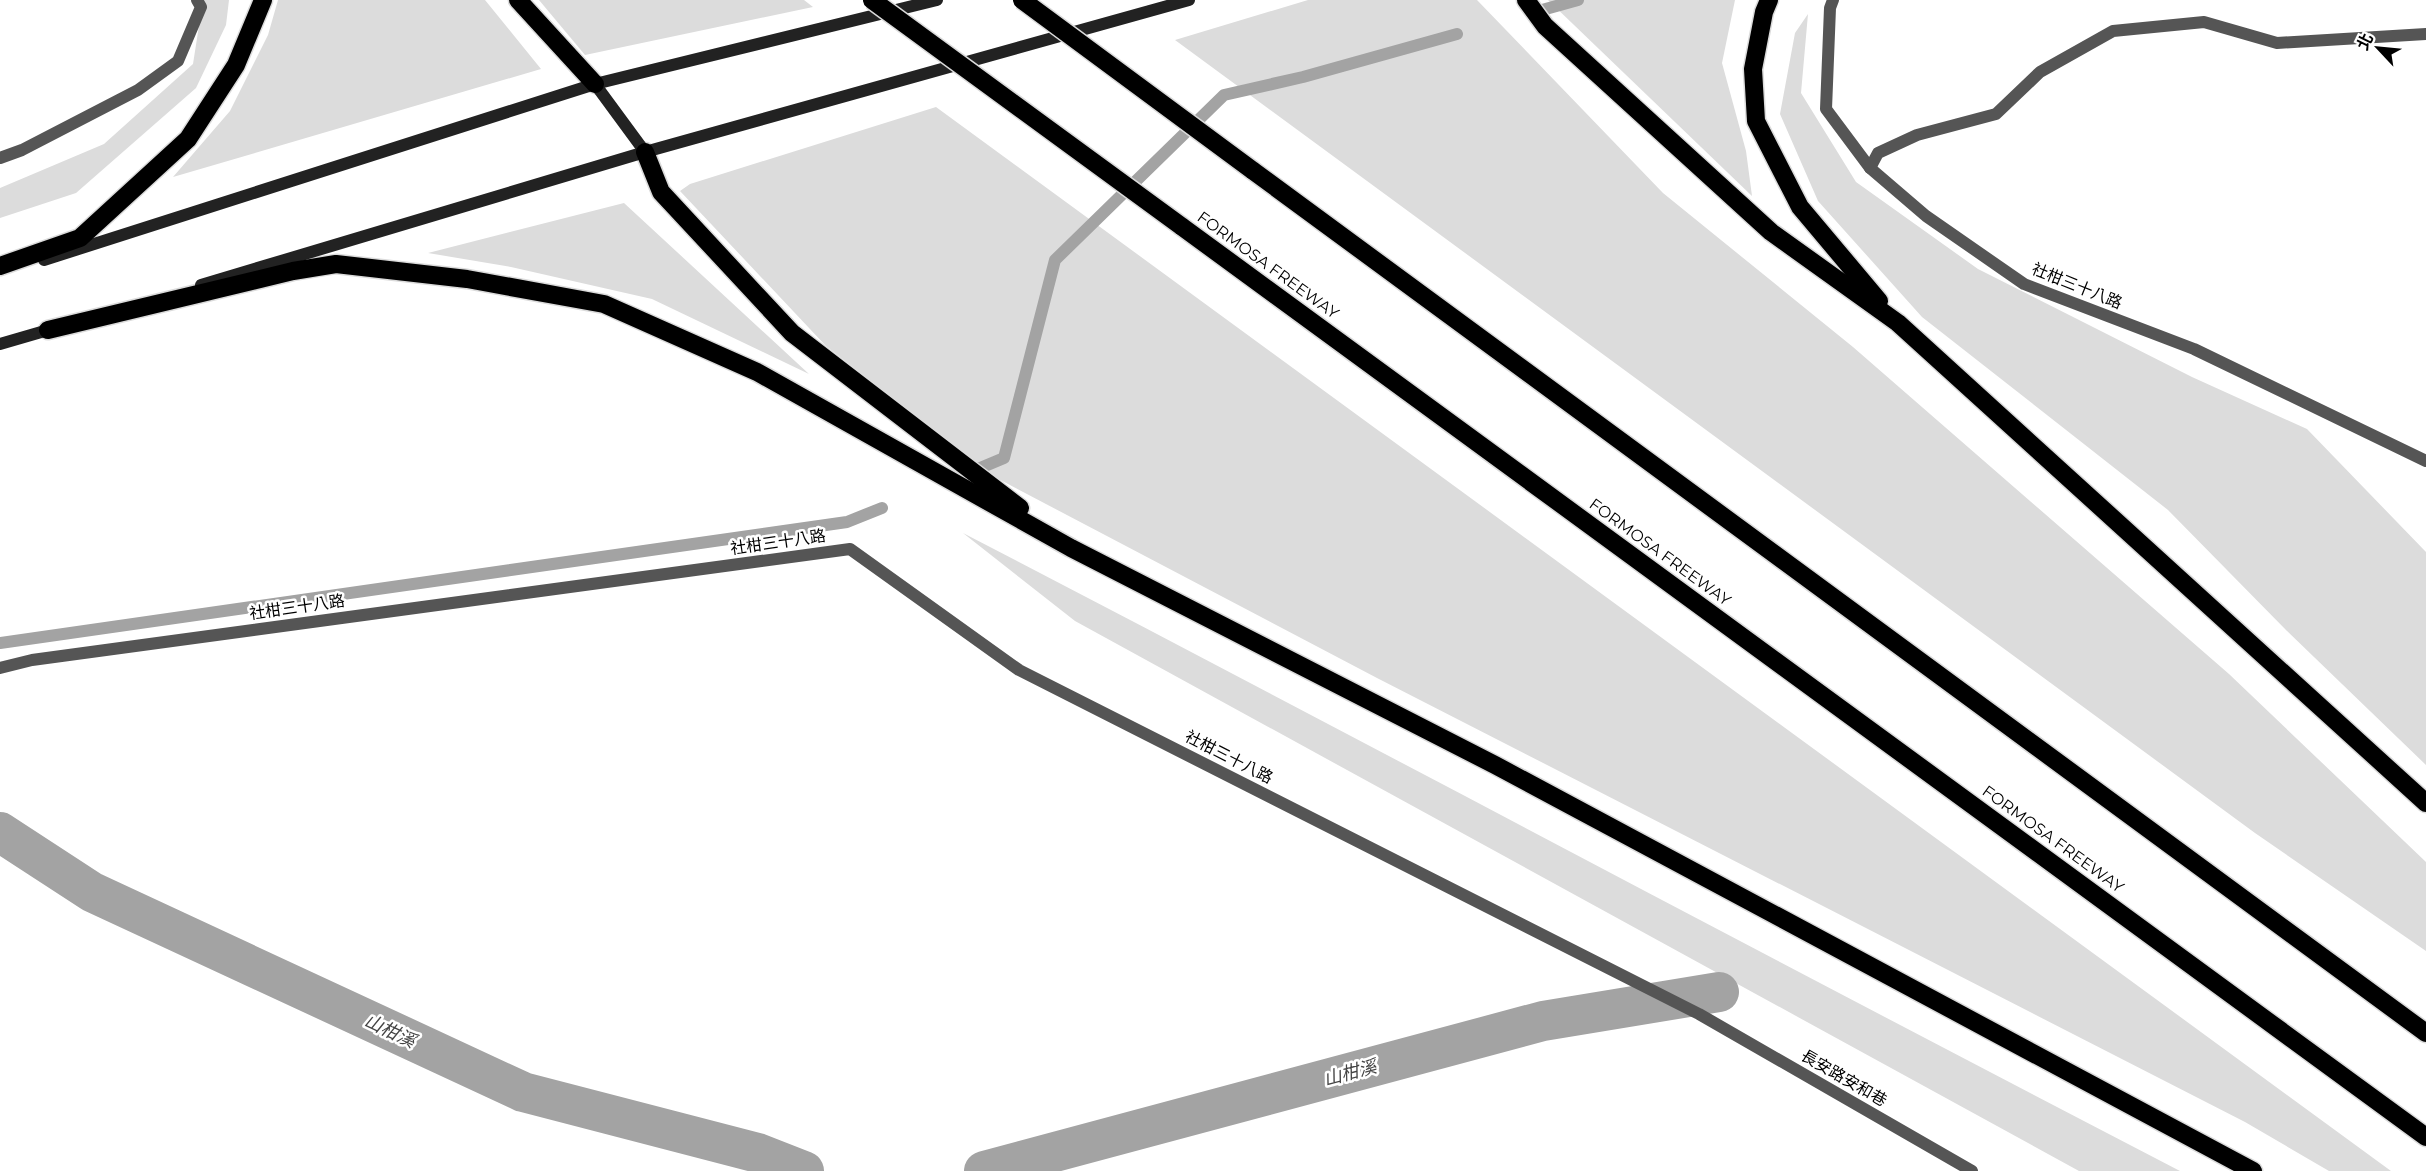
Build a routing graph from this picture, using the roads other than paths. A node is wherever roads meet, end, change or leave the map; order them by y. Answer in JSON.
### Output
{"nodes":[{"id":1,"x":197,"y":0,"type":"edge"},
{"id":2,"x":263,"y":0,"type":"edge"},
{"id":3,"x":518,"y":0,"type":"edge"},
{"id":4,"x":872,"y":0,"type":"edge"},
{"id":5,"x":937,"y":0,"type":"edge"},
{"id":6,"x":1022,"y":0,"type":"edge"},
{"id":7,"x":1189,"y":0,"type":"edge"},
{"id":8,"x":1526,"y":0,"type":"edge"},
{"id":9,"x":1768,"y":0,"type":"edge"},
{"id":10,"x":1833,"y":0,"type":"edge"},
{"id":11,"x":2426,"y":34,"type":"edge"},
{"id":12,"x":595,"y":84,"type":"junction"},
{"id":13,"x":645,"y":152,"type":"junction"},
{"id":14,"x":0,"y":158,"type":"edge"},
{"id":15,"x":1870,"y":168,"type":"junction"},
{"id":16,"x":0,"y":266,"type":"edge"},
{"id":17,"x":0,"y":274,"type":"edge"},
{"id":18,"x":1898,"y":323,"type":"junction"},
{"id":19,"x":48,"y":330,"type":"junction"},
{"id":20,"x":0,"y":344,"type":"edge"},
{"id":21,"x":2426,"y":460,"type":"edge"},
{"id":22,"x":1071,"y":548,"type":"junction"},
{"id":23,"x":0,"y":668,"type":"edge"},
{"id":24,"x":2426,"y":803,"type":"edge"},
{"id":25,"x":1699,"y":1014,"type":"joint"},
{"id":26,"x":2426,"y":1033,"type":"edge"},
{"id":27,"x":2426,"y":1137,"type":"edge"},
{"id":28,"x":1972,"y":1171,"type":"edge"},
{"id":29,"x":2253,"y":1171,"type":"edge"}],
"edges":[{"from":1,"to":14,"type":"lane"},
{"from":2,"to":16,"type":"highway"},
{"from":3,"to":12,"type":"highway"},
{"from":4,"to":27,"type":"highway","name":"FORMOSA FREEWAY","bridge":true},
{"from":5,"to":12,"type":"main road"},
{"from":6,"to":26,"type":"highway","bridge":true},
{"from":7,"to":13,"type":"main road"},
{"from":8,"to":18,"type":"highway"},
{"from":9,"to":18,"type":"highway"},
{"from":10,"to":15,"type":"lane","name":"社柑三十八路"},
{"from":11,"to":15,"type":"lane"},
{"from":12,"to":13,"type":"main road"},
{"from":12,"to":17,"type":"main road"},
{"from":13,"to":19,"type":"main road"},
{"from":13,"to":22,"type":"highway"},
{"from":15,"to":21,"type":"lane","name":"社柑三十八路"},
{"from":18,"to":24,"type":"highway"},
{"from":19,"to":20,"type":"main road"},
{"from":19,"to":22,"type":"highway"},
{"from":22,"to":29,"type":"highway"},
{"from":23,"to":25,"type":"lane","name":"社柑三十八路"},
{"from":25,"to":28,"type":"lane","name":"長安路安和巷"}]}
